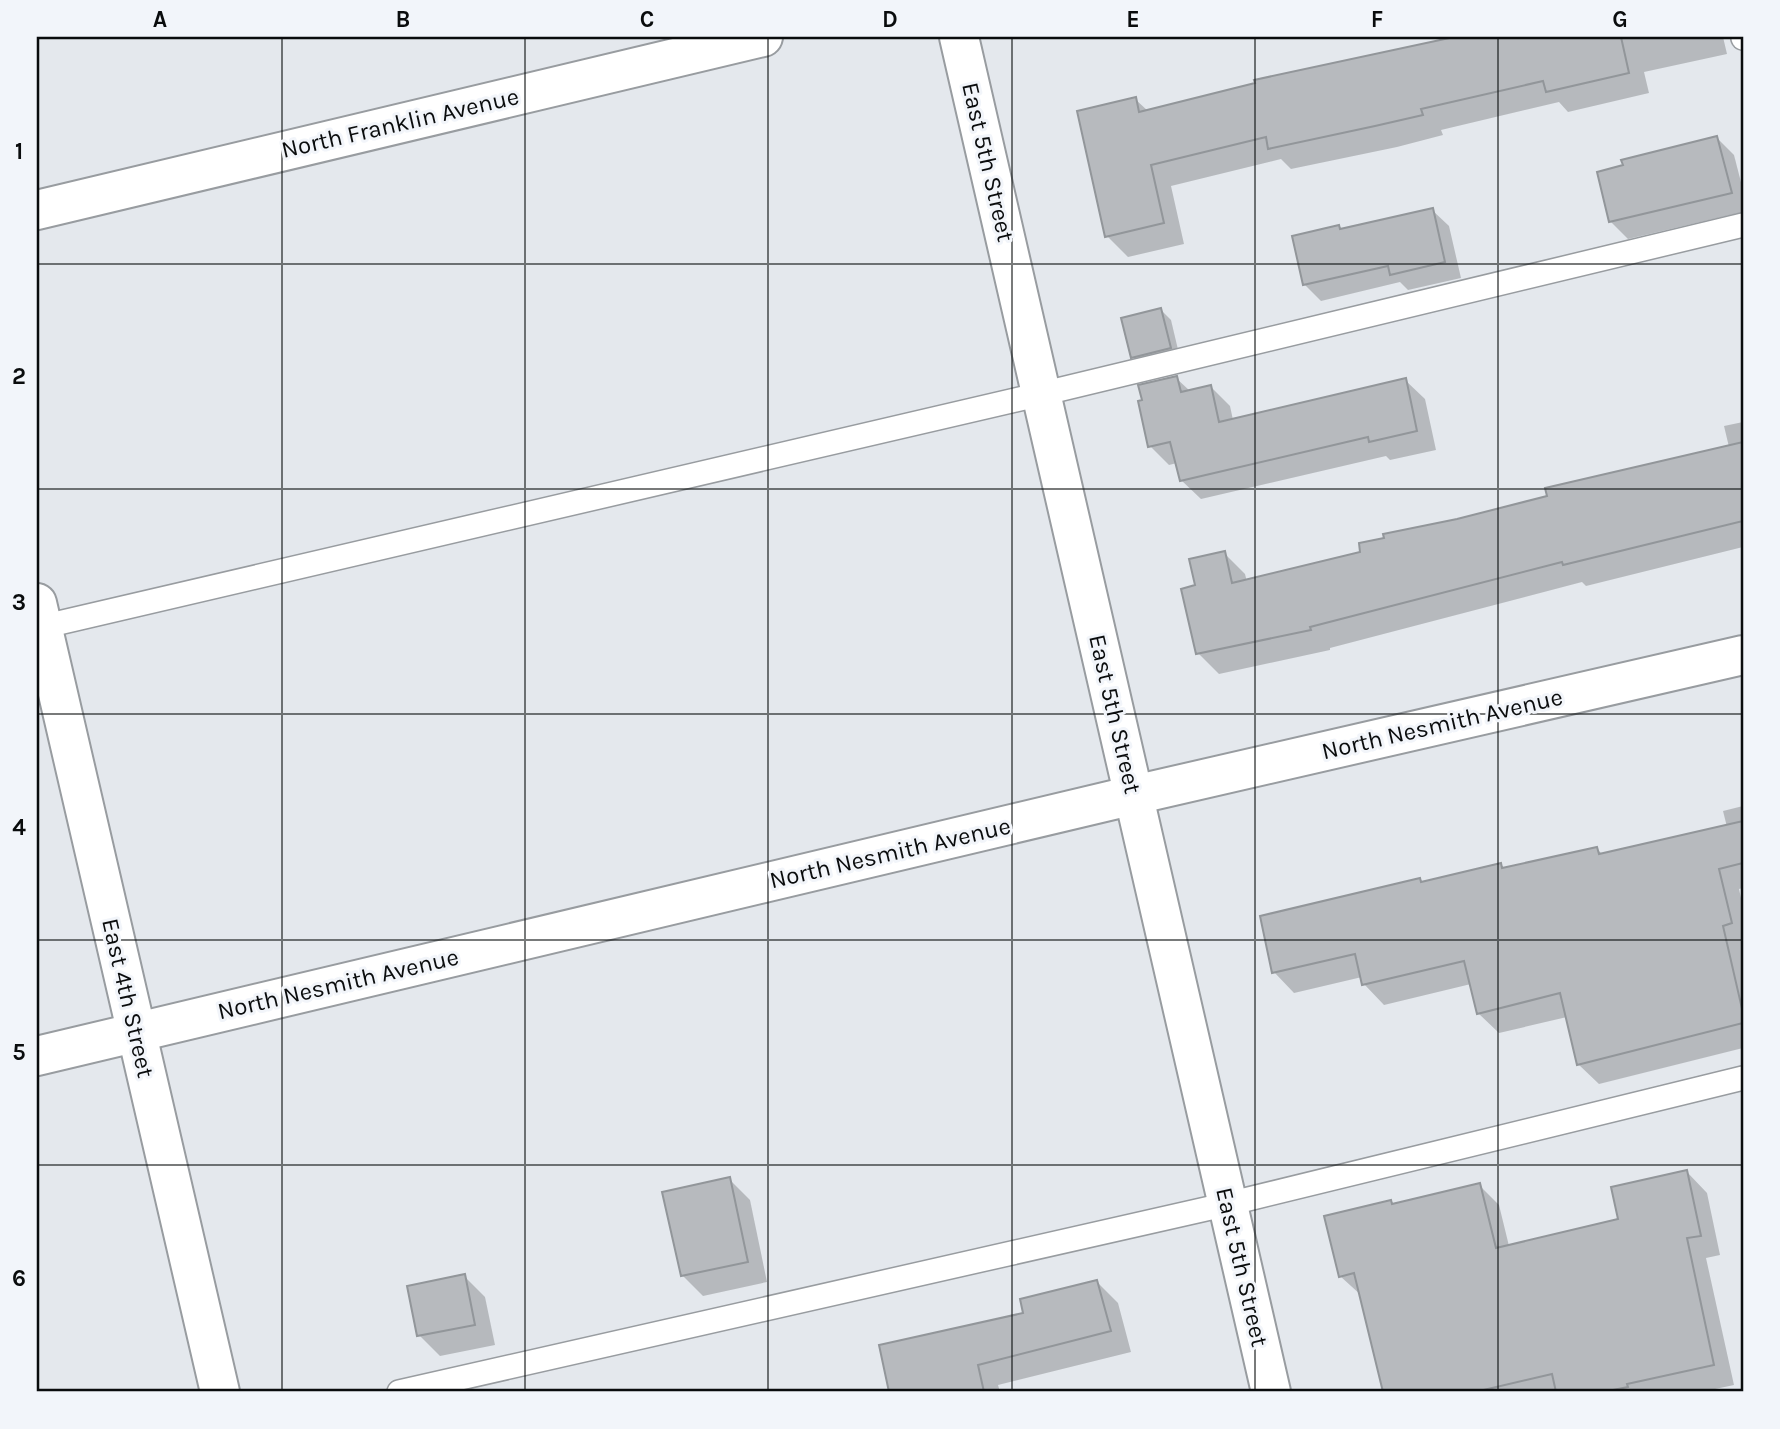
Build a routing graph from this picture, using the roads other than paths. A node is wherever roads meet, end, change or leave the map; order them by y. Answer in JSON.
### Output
{"nodes":[{"id":1,"x":763,"y":37,"type":"edge"},
{"id":2,"x":959,"y":37,"type":"edge"},
{"id":3,"x":37,"y":209,"type":"edge"},
{"id":4,"x":1743,"y":225,"type":"edge"},
{"id":5,"x":1041,"y":394,"type":"junction"},
{"id":6,"x":38,"y":619,"type":"edge"},
{"id":7,"x":1743,"y":655,"type":"edge"},
{"id":8,"x":1134,"y":795,"type":"junction"},
{"id":9,"x":136,"y":1032,"type":"junction"},
{"id":10,"x":37,"y":1056,"type":"edge"},
{"id":11,"x":1743,"y":1078,"type":"edge"},
{"id":12,"x":1228,"y":1204,"type":"junction"},
{"id":13,"x":220,"y":1392,"type":"edge"},
{"id":14,"x":399,"y":1392,"type":"edge"},
{"id":15,"x":1271,"y":1392,"type":"edge"}],
"edges":[{"from":1,"to":3,"type":"street","name":"North Franklin Avenue"},
{"from":2,"to":5,"type":"street","name":"East 5th Street"},
{"from":4,"to":5,"type":"lane"},
{"from":5,"to":6,"type":"lane"},
{"from":5,"to":8,"type":"street","name":"East 5th Street"},
{"from":6,"to":9,"type":"street","name":"East 4th Street"},
{"from":7,"to":8,"type":"street","name":"North Nesmith Avenue"},
{"from":8,"to":9,"type":"street","name":"North Nesmith Avenue"},
{"from":8,"to":12,"type":"street","name":"East 5th Street"},
{"from":9,"to":10,"type":"street","name":"North Nesmith Avenue"},
{"from":9,"to":13,"type":"street","name":"East 4th Street"},
{"from":11,"to":12,"type":"lane"},
{"from":12,"to":14,"type":"lane"},
{"from":12,"to":15,"type":"street","name":"East 5th Street"}]}
